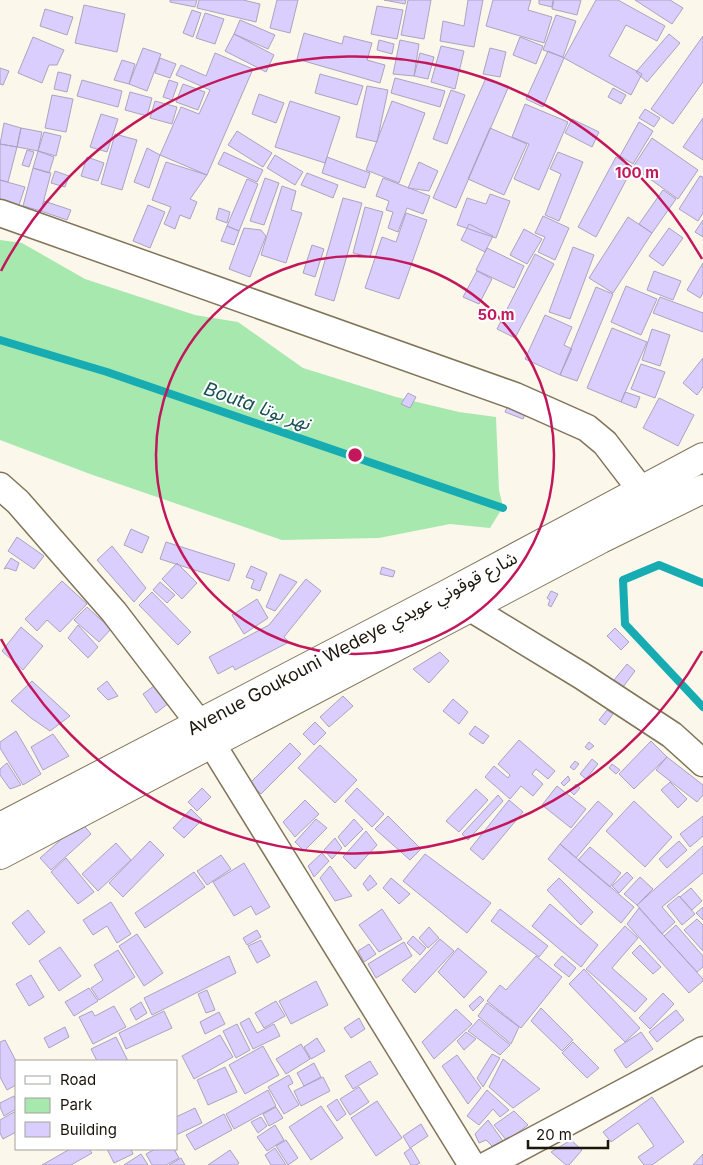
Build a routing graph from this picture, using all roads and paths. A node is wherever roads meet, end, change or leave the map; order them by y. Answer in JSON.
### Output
{"nodes":[{"id":1,"x":0,"y":213,"type":"edge"},
{"id":2,"x":703,"y":457,"type":"edge"},
{"id":3,"x":0,"y":486,"type":"edge"},
{"id":4,"x":703,"y":488,"type":"edge"},
{"id":5,"x":641,"y":490,"type":"junction"},
{"id":6,"x":448,"y":594,"type":"junction"},
{"id":7,"x":472,"y":609,"type":"junction"},
{"id":8,"x":205,"y":733,"type":"junction"},
{"id":9,"x":703,"y":763,"type":"edge"},
{"id":10,"x":0,"y":827,"type":"edge"},
{"id":11,"x":0,"y":855,"type":"edge"},
{"id":12,"x":703,"y":1050,"type":"edge"},
{"id":13,"x":472,"y":1165,"type":"edge"},
{"id":14,"x":487,"y":1165,"type":"edge"}],
"edges":[{"from":1,"to":5,"type":"street"},
{"from":2,"to":5,"type":"street","name":"Avenue Goukouni Wedeye شارع قوقوني عويدي"},
{"from":3,"to":8,"type":"street"},
{"from":4,"to":7,"type":"street","name":"Avenue Goukouni Wedeye شارع قوقوني عويدي"},
{"from":5,"to":6,"type":"street","name":"Avenue Goukouni Wedeye شارع قوقوني عويدي"},
{"from":6,"to":7,"type":"street"},
{"from":6,"to":8,"type":"street","name":"Avenue Goukouni Wedeye شارع قوقوني عويدي"},
{"from":7,"to":8,"type":"street","name":"Avenue Goukouni Wedeye شارع قوقوني عويدي"},
{"from":7,"to":9,"type":"street"},
{"from":8,"to":10,"type":"street","name":"Avenue Goukouni Wedeye شارع قوقوني عويدي"},
{"from":8,"to":11,"type":"street","name":"Avenue Goukouni Wedeye شارع قوقوني عويدي"},
{"from":8,"to":13,"type":"street"},
{"from":12,"to":14,"type":"street"}]}
